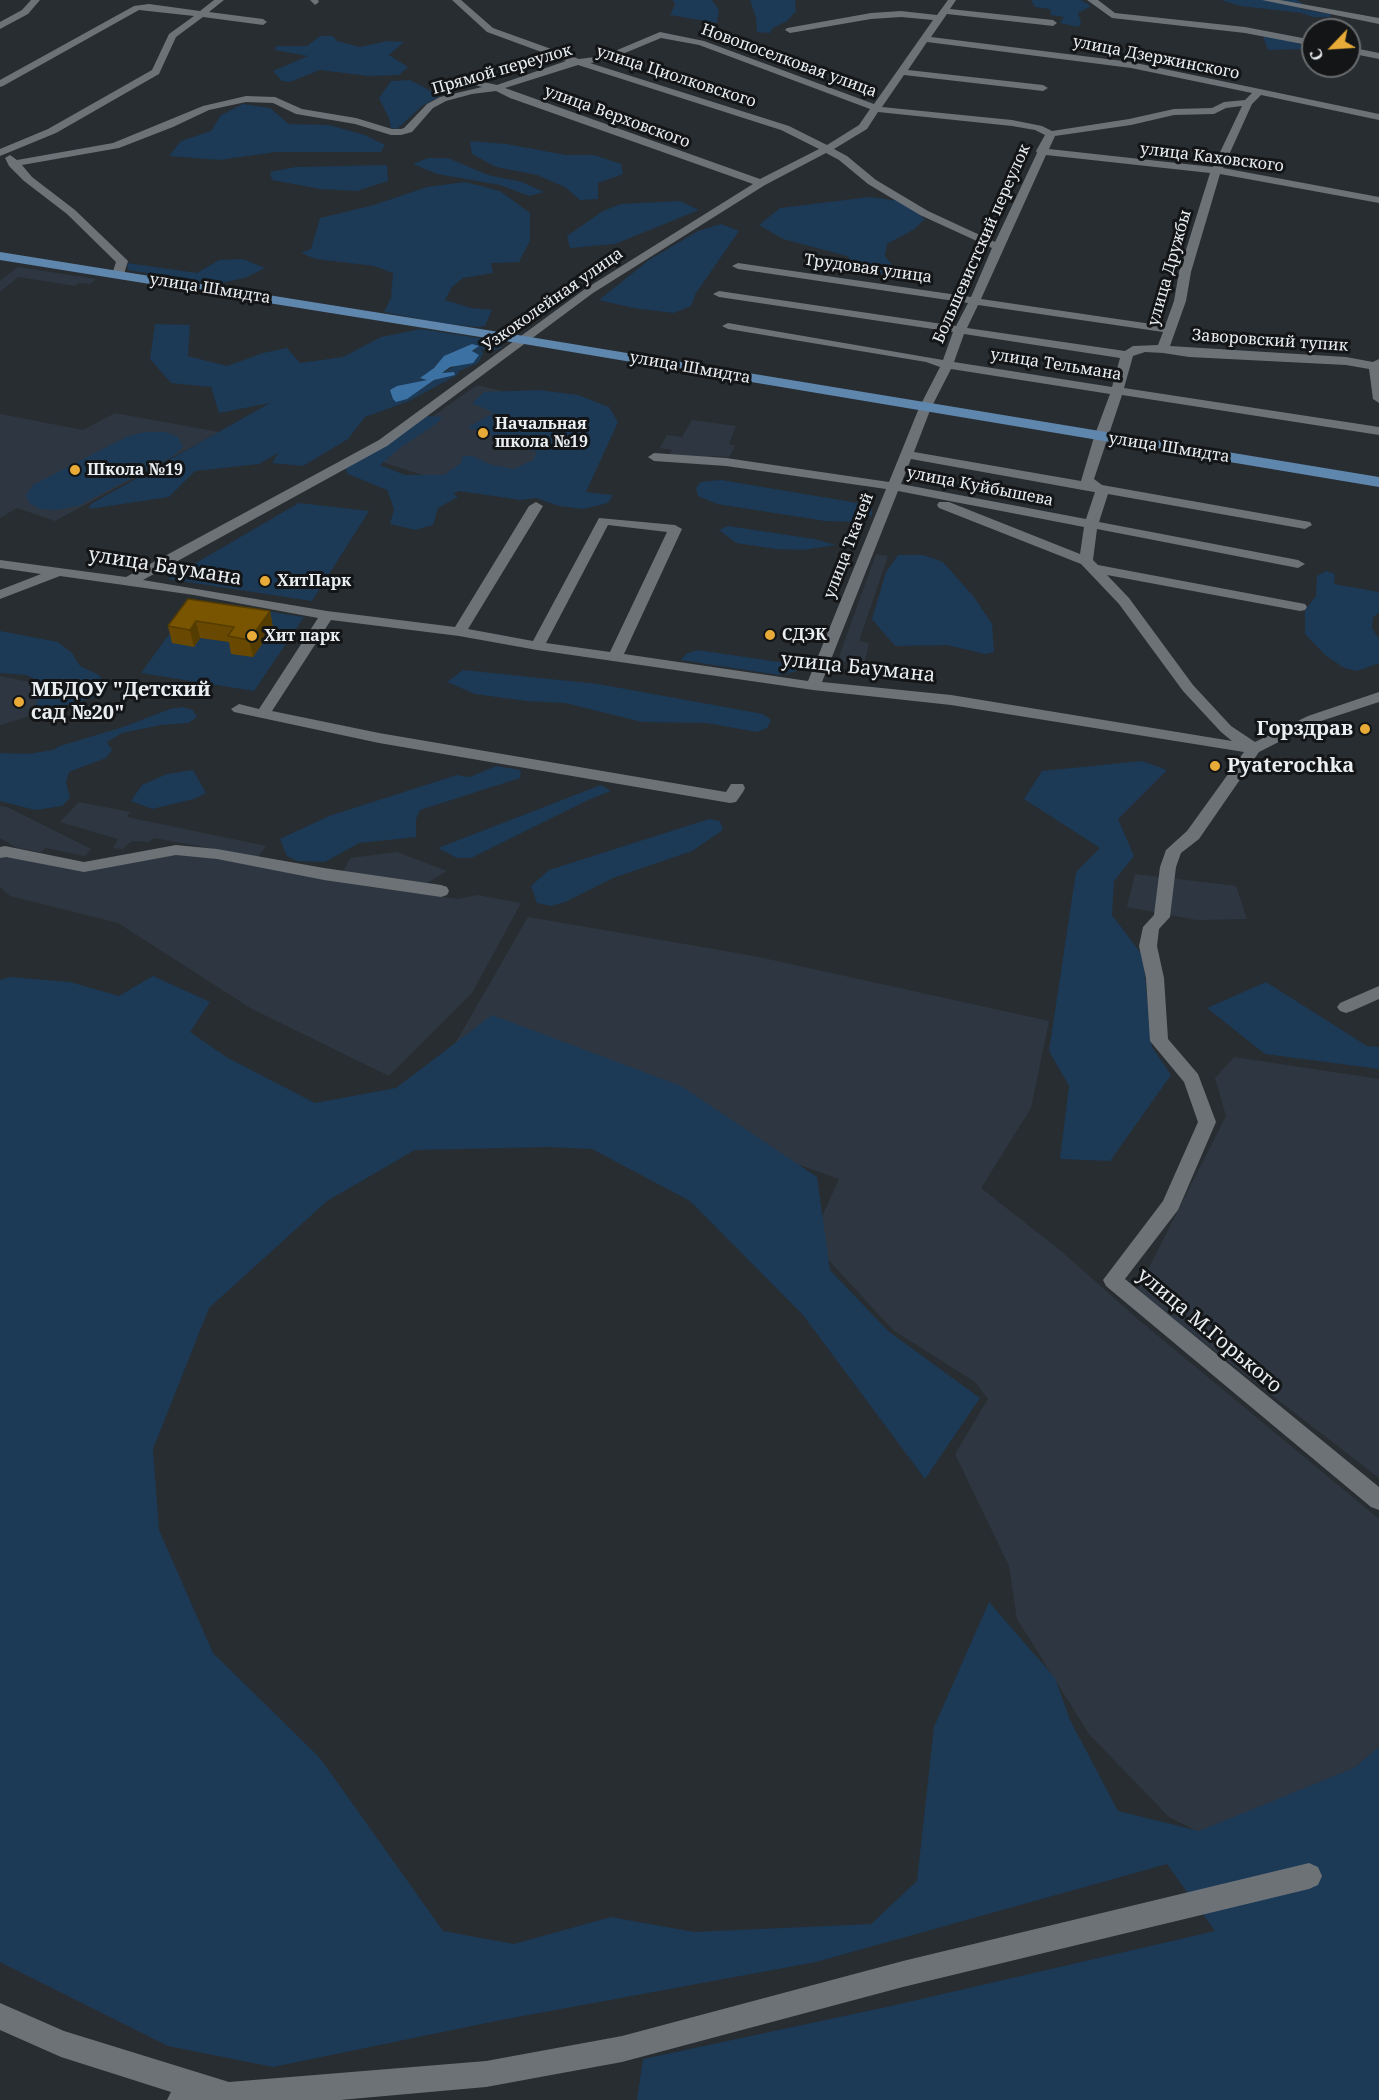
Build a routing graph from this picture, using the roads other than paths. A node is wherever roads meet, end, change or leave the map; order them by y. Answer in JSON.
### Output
{"nodes":[{"id":1,"x":36,"y":0,"type":"edge"},
{"id":2,"x":220,"y":0,"type":"edge"},
{"id":3,"x":456,"y":0,"type":"edge"},
{"id":4,"x":952,"y":0,"type":"edge"},
{"id":5,"x":1091,"y":0,"type":"edge"},
{"id":6,"x":1266,"y":0,"type":"edge"},
{"id":7,"x":941,"y":14,"type":"junction"},
{"id":8,"x":200,"y":15,"type":"junction"},
{"id":9,"x":1379,"y":21,"type":"edge"},
{"id":10,"x":263,"y":22,"type":"dead end"},
{"id":11,"x":1053,"y":23,"type":"dead end"},
{"id":12,"x":0,"y":26,"type":"edge"},
{"id":13,"x":790,"y":30,"type":"dead end"},
{"id":14,"x":660,"y":35,"type":"joint"},
{"id":15,"x":926,"y":39,"type":"junction"},
{"id":16,"x":1301,"y":41,"type":"edge"},
{"id":17,"x":1361,"y":52,"type":"edge"},
{"id":18,"x":1379,"y":56,"type":"edge"},
{"id":19,"x":583,"y":63,"type":"junction"},
{"id":20,"x":902,"y":72,"type":"junction"},
{"id":21,"x":464,"y":79,"type":"dead end"},
{"id":22,"x":0,"y":84,"type":"edge"},
{"id":23,"x":497,"y":88,"type":"junction"},
{"id":24,"x":1043,"y":88,"type":"dead end"},
{"id":25,"x":1258,"y":93,"type":"junction"},
{"id":26,"x":1248,"y":103,"type":"junction"},
{"id":27,"x":878,"y":109,"type":"junction"},
{"id":28,"x":1379,"y":117,"type":"edge"},
{"id":29,"x":1051,"y":134,"type":"junction"},
{"id":30,"x":2,"y":149,"type":"edge"},
{"id":31,"x":824,"y":150,"type":"junction"},
{"id":32,"x":1041,"y":151,"type":"junction"},
{"id":33,"x":13,"y":164,"type":"junction"},
{"id":34,"x":1216,"y":172,"type":"junction"},
{"id":35,"x":761,"y":183,"type":"junction"},
{"id":36,"x":1379,"y":200,"type":"edge"},
{"id":37,"x":998,"y":247,"type":"junction"},
{"id":38,"x":0,"y":256,"type":"edge"},
{"id":39,"x":738,"y":266,"type":"dead end"},
{"id":40,"x":118,"y":274,"type":"junction"},
{"id":41,"x":719,"y":294,"type":"dead end"},
{"id":42,"x":975,"y":302,"type":"junction"},
{"id":43,"x":728,"y":326,"type":"dead end"},
{"id":44,"x":960,"y":329,"type":"junction"},
{"id":45,"x":1171,"y":330,"type":"junction"},
{"id":46,"x":525,"y":340,"type":"junction"},
{"id":47,"x":1163,"y":349,"type":"junction"},
{"id":48,"x":1127,"y":355,"type":"junction"},
{"id":49,"x":947,"y":365,"type":"junction"},
{"id":50,"x":1377,"y":365,"type":"edge"},
{"id":51,"x":1117,"y":392,"type":"junction"},
{"id":52,"x":1378,"y":392,"type":"edge"},
{"id":53,"x":925,"y":408,"type":"junction"},
{"id":54,"x":1379,"y":431,"type":"edge"},
{"id":55,"x":1100,"y":436,"type":"junction"},
{"id":56,"x":905,"y":454,"type":"junction"},
{"id":57,"x":654,"y":457,"type":"dead end"},
{"id":58,"x":1379,"y":482,"type":"edge"},
{"id":59,"x":891,"y":488,"type":"junction"},
{"id":60,"x":1098,"y":488,"type":"junction"},
{"id":61,"x":536,"y":506,"type":"dead end"},
{"id":62,"x":1091,"y":525,"type":"junction"},
{"id":63,"x":1305,"y":525,"type":"dead end"},
{"id":64,"x":0,"y":564,"type":"edge"},
{"id":65,"x":1298,"y":564,"type":"dead end"},
{"id":66,"x":1090,"y":565,"type":"junction"},
{"id":67,"x":58,"y":573,"type":"junction"},
{"id":68,"x":130,"y":581,"type":"junction"},
{"id":69,"x":0,"y":595,"type":"edge"},
{"id":70,"x":1300,"y":607,"type":"dead end"},
{"id":71,"x":327,"y":615,"type":"junction"},
{"id":72,"x":459,"y":632,"type":"junction"},
{"id":73,"x":537,"y":646,"type":"junction"},
{"id":74,"x":616,"y":657,"type":"junction"},
{"id":75,"x":813,"y":686,"type":"junction"},
{"id":76,"x":1379,"y":697,"type":"edge"},
{"id":77,"x":239,"y":709,"type":"dead end"},
{"id":78,"x":263,"y":714,"type":"junction"},
{"id":79,"x":1254,"y":749,"type":"junction"},
{"id":80,"x":738,"y":788,"type":"dead end"},
{"id":81,"x":0,"y":853,"type":"edge"},
{"id":82,"x":441,"y":891,"type":"dead end"},
{"id":83,"x":1379,"y":992,"type":"edge"},
{"id":84,"x":1346,"y":1007,"type":"dead end"},
{"id":85,"x":1379,"y":1500,"type":"edge"},
{"id":86,"x":1309,"y":1876,"type":"dead end"},
{"id":87,"x":0,"y":2016,"type":"edge"},
{"id":88,"x":232,"y":2098,"type":"edge"},
{"id":89,"x":181,"y":2100,"type":"edge"}],
"edges":[{"from":1,"to":12,"type":"street"},
{"from":2,"to":8,"type":"street"},
{"from":3,"to":19,"type":"street","name":"улица Циолковского"},
{"from":4,"to":7,"type":"street","name":"Узкоколейная улица"},
{"from":5,"to":16,"type":"street"},
{"from":6,"to":9,"type":"street"},
{"from":7,"to":11,"type":"street"},
{"from":7,"to":13,"type":"street"},
{"from":7,"to":15,"type":"street","name":"Узкоколейная улица"},
{"from":8,"to":10,"type":"street"},
{"from":8,"to":22,"type":"street"},
{"from":8,"to":30,"type":"street"},
{"from":14,"to":19,"type":"street","name":"Прямой переулок"},
{"from":14,"to":27,"type":"street","name":"Новопоселковая улица"},
{"from":15,"to":20,"type":"street","name":"Узкоколейная улица"},
{"from":15,"to":25,"type":"street","name":"улица Дзержинского"},
{"from":17,"to":18,"type":"street"},
{"from":19,"to":23,"type":"street","name":"Прямой переулок"},
{"from":19,"to":31,"type":"street","name":"улица Циолковского"},
{"from":20,"to":24,"type":"street"},
{"from":20,"to":27,"type":"street","name":"Узкоколейная улица"},
{"from":21,"to":23,"type":"street","name":"улица Верховского"},
{"from":23,"to":33,"type":"street","name":"Прямой переулок"},
{"from":23,"to":35,"type":"street","name":"улица Верховского"},
{"from":25,"to":26,"type":"street","name":"улица Дружбы"},
{"from":25,"to":28,"type":"street","name":"улица Дзержинского"},
{"from":26,"to":29,"type":"street","name":"Большевистский переулок"},
{"from":26,"to":34,"type":"street","name":"улица Дружбы"},
{"from":27,"to":29,"type":"street","name":"Новопоселковая улица"},
{"from":27,"to":31,"type":"street","name":"Узкоколейная улица"},
{"from":29,"to":32,"type":"street","name":"Большевистский переулок"},
{"from":30,"to":33,"type":"street"},
{"from":31,"to":35,"type":"street","name":"Узкоколейная улица"},
{"from":31,"to":37,"type":"street","name":"улица Циолковского"},
{"from":32,"to":34,"type":"street","name":"улица Каховского"},
{"from":32,"to":37,"type":"street","name":"Большевистский переулок"},
{"from":33,"to":40,"type":"street"},
{"from":34,"to":36,"type":"street","name":"улица Каховского"},
{"from":34,"to":45,"type":"street","name":"улица Дружбы"},
{"from":35,"to":46,"type":"street","name":"Узкоколейная улица"},
{"from":37,"to":42,"type":"street","name":"Большевистский переулок"},
{"from":38,"to":40,"type":"main road","name":"улица Шмидта"},
{"from":39,"to":42,"type":"street","name":"Трудовая улица"},
{"from":40,"to":46,"type":"main road","name":"улица Шмидта"},
{"from":41,"to":44,"type":"street"},
{"from":42,"to":44,"type":"street","name":"Большевистский переулок"},
{"from":42,"to":45,"type":"street","name":"Трудовая улица"},
{"from":43,"to":49,"type":"street","name":"улица Тельмана"},
{"from":44,"to":48,"type":"street"},
{"from":44,"to":49,"type":"street","name":"Большевистский переулок"},
{"from":45,"to":47,"type":"street","name":"улица Дружбы"},
{"from":46,"to":53,"type":"main road","name":"улица Шмидта"},
{"from":46,"to":68,"type":"street","name":"Узкоколейная улица"},
{"from":47,"to":48,"type":"street","name":"улица Дружбы"},
{"from":47,"to":50,"type":"street","name":"Заворовский тупик"},
{"from":48,"to":51,"type":"street"},
{"from":49,"to":51,"type":"street","name":"улица Тельмана"},
{"from":49,"to":53,"type":"street","name":"Большевистский переулок"},
{"from":50,"to":52,"type":"street"},
{"from":51,"to":54,"type":"street","name":"улица Тельмана"},
{"from":51,"to":55,"type":"street"},
{"from":53,"to":55,"type":"main road","name":"улица Шмидта"},
{"from":53,"to":56,"type":"street","name":"Большевистский переулок"},
{"from":55,"to":58,"type":"main road","name":"улица Шмидта"},
{"from":55,"to":60,"type":"street"},
{"from":56,"to":59,"type":"street","name":"Большевистский переулок"},
{"from":56,"to":60,"type":"street"},
{"from":57,"to":59,"type":"street","name":"улица Куйбышева"},
{"from":59,"to":62,"type":"street","name":"улица Куйбышева"},
{"from":59,"to":66,"type":"street"},
{"from":59,"to":75,"type":"street","name":"улица Ткачей"},
{"from":60,"to":62,"type":"street"},
{"from":60,"to":63,"type":"street"},
{"from":61,"to":72,"type":"street"},
{"from":62,"to":65,"type":"street","name":"улица Куйбышева"},
{"from":62,"to":66,"type":"street"},
{"from":64,"to":67,"type":"street","name":"улица Баумана"},
{"from":66,"to":70,"type":"street"},
{"from":66,"to":79,"type":"street"},
{"from":67,"to":68,"type":"street","name":"улица Баумана"},
{"from":67,"to":69,"type":"street"},
{"from":68,"to":71,"type":"street","name":"улица Баумана"},
{"from":71,"to":72,"type":"street","name":"улица Баумана"},
{"from":71,"to":78,"type":"street"},
{"from":72,"to":73,"type":"street","name":"улица Баумана"},
{"from":73,"to":74,"type":"street","name":"улица Баумана"},
{"from":73,"to":74,"type":"street"},
{"from":74,"to":75,"type":"street","name":"улица Баумана"},
{"from":75,"to":79,"type":"street","name":"улица Баумана"},
{"from":76,"to":79,"type":"street","name":"улица М.Горького"},
{"from":77,"to":78,"type":"street"},
{"from":78,"to":80,"type":"street"},
{"from":79,"to":85,"type":"street","name":"улица М.Горького"},
{"from":81,"to":82,"type":"street"},
{"from":83,"to":84,"type":"street"},
{"from":86,"to":88,"type":"street"},
{"from":87,"to":88,"type":"street"},
{"from":88,"to":89,"type":"street"}]}
